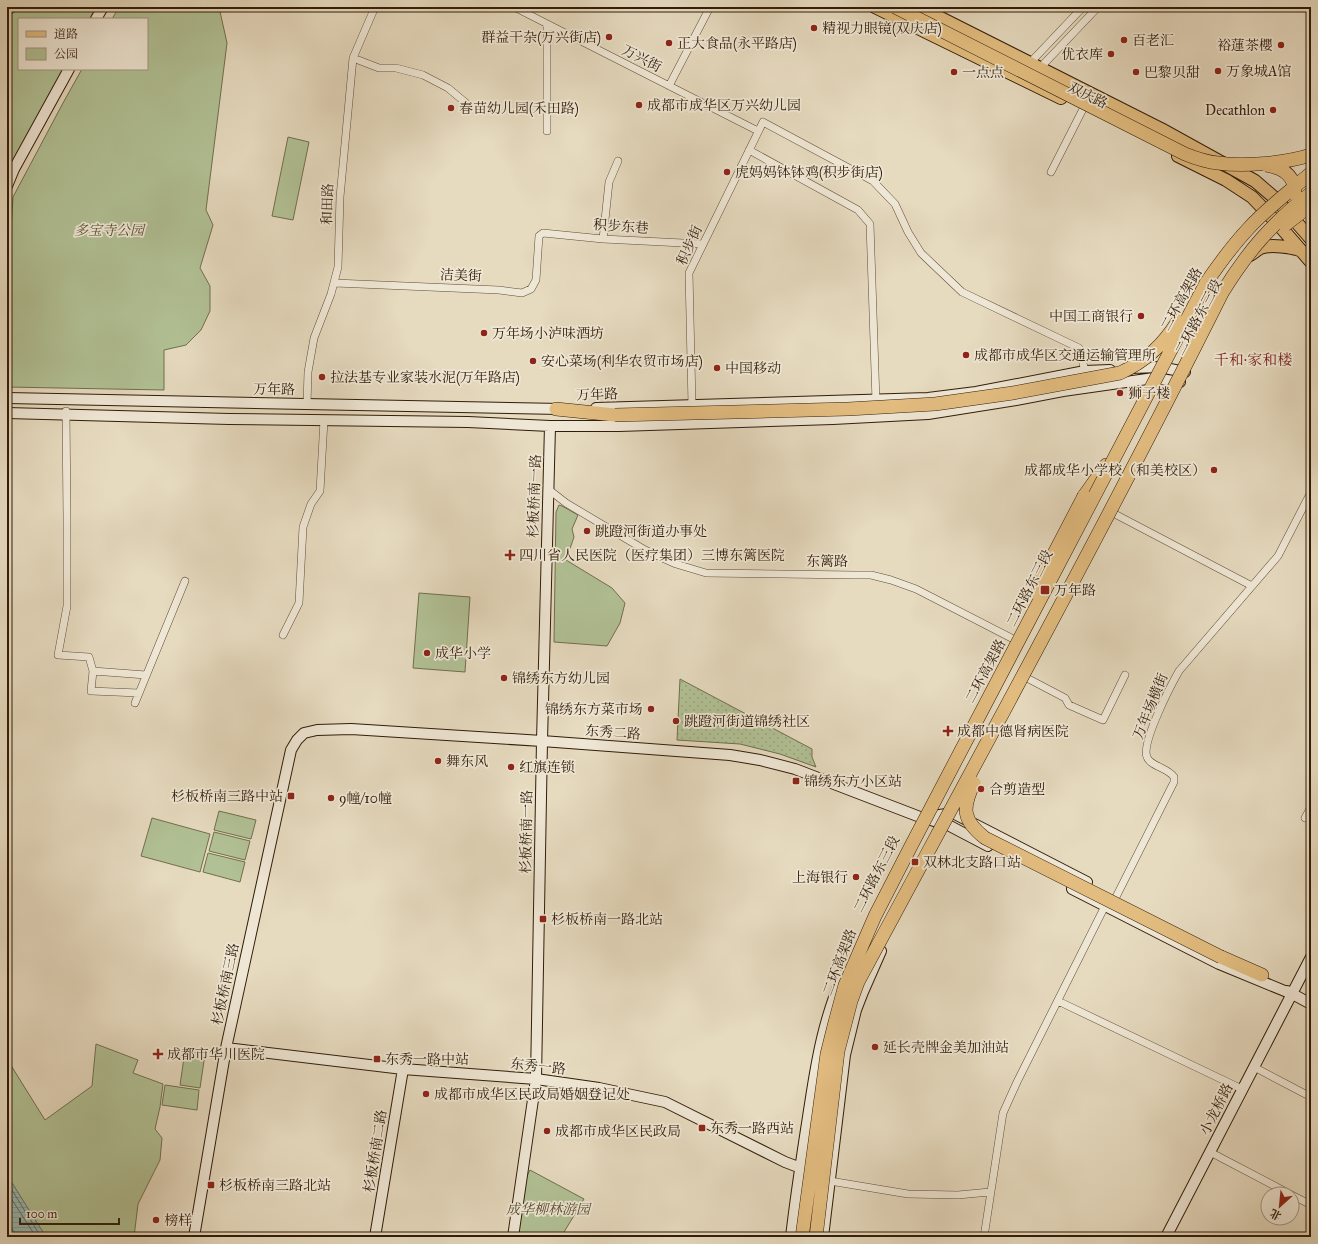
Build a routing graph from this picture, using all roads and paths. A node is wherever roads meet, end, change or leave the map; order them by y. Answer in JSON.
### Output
{"nodes":[{"id":1,"x":103,"y":7,"type":"edge"},
{"id":2,"x":375,"y":7,"type":"edge"},
{"id":3,"x":514,"y":7,"type":"edge"},
{"id":4,"x":710,"y":7,"type":"edge"},
{"id":5,"x":875,"y":7,"type":"edge"},
{"id":6,"x":895,"y":7,"type":"edge"},
{"id":7,"x":919,"y":7,"type":"edge"},
{"id":8,"x":1083,"y":7,"type":"edge"},
{"id":9,"x":1098,"y":7,"type":"edge"},
{"id":10,"x":97,"y":18,"type":"edge"},
{"id":11,"x":547,"y":24,"type":"junction"},
{"id":12,"x":353,"y":58,"type":"junction"},
{"id":13,"x":1034,"y":66,"type":"junction"},
{"id":14,"x":68,"y":70,"type":"edge"},
{"id":15,"x":1026,"y":81,"type":"junction"},
{"id":16,"x":669,"y":86,"type":"junction"},
{"id":17,"x":466,"y":103,"type":"dead end"},
{"id":18,"x":1083,"y":109,"type":"junction"},
{"id":19,"x":548,"y":131,"type":"dead end"},
{"id":20,"x":758,"y":131,"type":"junction"},
{"id":21,"x":749,"y":150,"type":"junction"},
{"id":22,"x":1311,"y":155,"type":"edge"},
{"id":23,"x":1212,"y":156,"type":"junction"},
{"id":24,"x":618,"y":161,"type":"dead end"},
{"id":25,"x":1311,"y":161,"type":"edge"},
{"id":26,"x":1248,"y":164,"type":"junction"},
{"id":27,"x":1051,"y":172,"type":"dead end"},
{"id":28,"x":1311,"y":175,"type":"edge"},
{"id":29,"x":7,"y":186,"type":"edge"},
{"id":30,"x":1311,"y":193,"type":"edge"},
{"id":31,"x":1311,"y":198,"type":"edge"},
{"id":32,"x":1277,"y":200,"type":"junction"},
{"id":33,"x":1311,"y":205,"type":"edge"},
{"id":34,"x":1264,"y":209,"type":"junction"},
{"id":35,"x":1289,"y":214,"type":"junction"},
{"id":36,"x":1278,"y":224,"type":"junction"},
{"id":37,"x":539,"y":236,"type":"joint"},
{"id":38,"x":1271,"y":238,"type":"junction"},
{"id":39,"x":603,"y":239,"type":"junction"},
{"id":40,"x":1311,"y":239,"type":"edge"},
{"id":41,"x":703,"y":244,"type":"junction"},
{"id":42,"x":1302,"y":251,"type":"junction"},
{"id":43,"x":1250,"y":255,"type":"junction"},
{"id":44,"x":1311,"y":262,"type":"edge"},
{"id":45,"x":1206,"y":282,"type":"junction"},
{"id":46,"x":335,"y":283,"type":"junction"},
{"id":47,"x":1160,"y":367,"type":"junction"},
{"id":48,"x":1085,"y":372,"type":"junction"},
{"id":49,"x":1185,"y":372,"type":"junction"},
{"id":50,"x":1154,"y":378,"type":"junction"},
{"id":51,"x":1180,"y":382,"type":"junction"},
{"id":52,"x":7,"y":398,"type":"edge"},
{"id":53,"x":876,"y":401,"type":"junction"},
{"id":54,"x":832,"y":402,"type":"junction"},
{"id":55,"x":307,"y":404,"type":"junction"},
{"id":56,"x":692,"y":405,"type":"junction"},
{"id":57,"x":556,"y":410,"type":"junction"},
{"id":58,"x":7,"y":413,"type":"edge"},
{"id":59,"x":66,"y":413,"type":"junction"},
{"id":60,"x":833,"y":419,"type":"junction"},
{"id":61,"x":324,"y":420,"type":"junction"},
{"id":62,"x":550,"y":426,"type":"junction"},
{"id":63,"x":1116,"y":450,"type":"junction"},
{"id":64,"x":1123,"y":485,"type":"junction"},
{"id":65,"x":548,"y":488,"type":"junction"},
{"id":66,"x":1311,"y":492,"type":"edge"},
{"id":67,"x":1111,"y":512,"type":"junction"},
{"id":68,"x":185,"y":581,"type":"dead end"},
{"id":69,"x":1252,"y":586,"type":"junction"},
{"id":70,"x":283,"y":635,"type":"dead end"},
{"id":71,"x":1017,"y":640,"type":"junction"},
{"id":72,"x":93,"y":671,"type":"junction"},
{"id":73,"x":146,"y":675,"type":"junction"},
{"id":74,"x":1125,"y":675,"type":"dead end"},
{"id":75,"x":1025,"y":677,"type":"junction"},
{"id":76,"x":139,"y":693,"type":"junction"},
{"id":77,"x":135,"y":703,"type":"dead end"},
{"id":78,"x":994,"y":731,"type":"junction"},
{"id":79,"x":297,"y":740,"type":"joint"},
{"id":80,"x":542,"y":741,"type":"junction"},
{"id":81,"x":1311,"y":807,"type":"edge"},
{"id":82,"x":953,"y":813,"type":"junction"},
{"id":83,"x":1305,"y":818,"type":"dead end"},
{"id":84,"x":920,"y":823,"type":"junction"},
{"id":85,"x":948,"y":825,"type":"junction"},
{"id":86,"x":1116,"y":897,"type":"junction"},
{"id":87,"x":1105,"y":906,"type":"junction"},
{"id":88,"x":1311,"y":957,"type":"edge"},
{"id":89,"x":1262,"y":975,"type":"junction"},
{"id":90,"x":1292,"y":994,"type":"junction"},
{"id":91,"x":1058,"y":1000,"type":"junction"},
{"id":92,"x":1311,"y":1004,"type":"edge"},
{"id":93,"x":226,"y":1048,"type":"junction"},
{"id":94,"x":1254,"y":1067,"type":"junction"},
{"id":95,"x":403,"y":1069,"type":"junction"},
{"id":96,"x":536,"y":1079,"type":"junction"},
{"id":97,"x":1242,"y":1089,"type":"junction"},
{"id":98,"x":1311,"y":1096,"type":"edge"},
{"id":99,"x":1210,"y":1152,"type":"junction"},
{"id":100,"x":800,"y":1167,"type":"junction"},
{"id":101,"x":830,"y":1181,"type":"junction"},
{"id":102,"x":1274,"y":1186,"type":"edge"},
{"id":103,"x":990,"y":1192,"type":"junction"},
{"id":104,"x":1300,"y":1200,"type":"edge"},
{"id":105,"x":1311,"y":1205,"type":"edge"},
{"id":106,"x":194,"y":1237,"type":"edge"},
{"id":107,"x":375,"y":1237,"type":"edge"},
{"id":108,"x":513,"y":1237,"type":"edge"},
{"id":109,"x":791,"y":1237,"type":"edge"},
{"id":110,"x":802,"y":1237,"type":"edge"},
{"id":111,"x":816,"y":1237,"type":"edge"},
{"id":112,"x":823,"y":1237,"type":"edge"},
{"id":113,"x":984,"y":1237,"type":"edge"},
{"id":114,"x":1166,"y":1237,"type":"edge"}],
"edges":[{"from":1,"to":10,"type":"main road"},
{"from":2,"to":12,"type":"street","name":"和田路"},
{"from":3,"to":11,"type":"street","name":"万兴街"},
{"from":4,"to":16,"type":"street"},
{"from":5,"to":15,"type":"main road","name":"双庆路"},
{"from":6,"to":26,"type":"highway","bridge":true},
{"from":7,"to":13,"type":"main road","name":"双庆路"},
{"from":8,"to":13,"type":"street"},
{"from":9,"to":13,"type":"street"},
{"from":11,"to":16,"type":"street","name":"万兴街"},
{"from":11,"to":19,"type":"street"},
{"from":12,"to":17,"type":"street"},
{"from":12,"to":46,"type":"street","name":"和田路"},
{"from":13,"to":15,"type":"street"},
{"from":13,"to":15,"type":"street"},
{"from":13,"to":23,"type":"main road","name":"双庆路"},
{"from":14,"to":29,"type":"main road"},
{"from":15,"to":18,"type":"main road","name":"双庆路"},
{"from":16,"to":20,"type":"street","name":"万兴街"},
{"from":18,"to":27,"type":"street"},
{"from":18,"to":34,"type":"main road","name":"双庆路"},
{"from":20,"to":21,"type":"street","name":"积步街"},
{"from":20,"to":48,"type":"street"},
{"from":21,"to":41,"type":"street","name":"积步街"},
{"from":21,"to":53,"type":"street"},
{"from":22,"to":26,"type":"highway","bridge":true},
{"from":23,"to":25,"type":"main road"},
{"from":23,"to":32,"type":"main road","name":"双庆路"},
{"from":24,"to":39,"type":"street"},
{"from":26,"to":38,"type":"highway","bridge":true},
{"from":28,"to":32,"type":"main road","name":"二环路东三段"},
{"from":28,"to":45,"type":"highway","name":"二环高架路","bridge":true},
{"from":30,"to":64,"type":"highway","name":"二环高架路","bridge":true},
{"from":31,"to":35,"type":"main road","name":"二环路东三段"},
{"from":32,"to":34,"type":"main road","name":"二环路东三段"},
{"from":32,"to":35,"type":"main road","name":"双庆路"},
{"from":33,"to":38,"type":"highway","bridge":true},
{"from":34,"to":36,"type":"main road","name":"双庆路"},
{"from":34,"to":47,"type":"main road","name":"二环路东三段"},
{"from":35,"to":36,"type":"main road","name":"二环路东三段"},
{"from":35,"to":40,"type":"main road","name":"双庆路"},
{"from":36,"to":42,"type":"main road","name":"双庆路"},
{"from":36,"to":43,"type":"main road","name":"二环路东三段"},
{"from":37,"to":39,"type":"street","name":"积步东巷"},
{"from":37,"to":46,"type":"street","name":"洁美街"},
{"from":38,"to":64,"type":"highway","bridge":true},
{"from":39,"to":41,"type":"street","name":"积步东巷"},
{"from":41,"to":56,"type":"street","name":"积步街"},
{"from":42,"to":43,"type":"main road"},
{"from":42,"to":44,"type":"main road","name":"双庆路"},
{"from":43,"to":49,"type":"main road","name":"二环路东三段"},
{"from":45,"to":57,"type":"highway","bridge":true},
{"from":45,"to":84,"type":"highway","name":"二环高架路","bridge":true},
{"from":46,"to":55,"type":"street","name":"和田路"},
{"from":47,"to":48,"type":"main road","name":"万年路"},
{"from":47,"to":49,"type":"main road","name":"万年路"},
{"from":47,"to":50,"type":"main road","name":"二环路东三段"},
{"from":48,"to":53,"type":"main road","name":"万年路"},
{"from":49,"to":51,"type":"main road","name":"二环路东三段"},
{"from":50,"to":51,"type":"main road"},
{"from":50,"to":60,"type":"main road"},
{"from":50,"to":63,"type":"main road","name":"二环路东三段"},
{"from":51,"to":67,"type":"main road","name":"二环路东三段"},
{"from":52,"to":55,"type":"main road","name":"万年路"},
{"from":53,"to":54,"type":"main road","name":"万年路"},
{"from":54,"to":56,"type":"main road","name":"万年路"},
{"from":54,"to":60,"type":"main road"},
{"from":55,"to":57,"type":"main road","name":"万年路"},
{"from":56,"to":57,"type":"main road","name":"万年路"},
{"from":58,"to":59,"type":"main road"},
{"from":59,"to":61,"type":"main road"},
{"from":59,"to":72,"type":"street"},
{"from":60,"to":62,"type":"main road"},
{"from":61,"to":62,"type":"main road"},
{"from":61,"to":70,"type":"street"},
{"from":62,"to":65,"type":"main road","name":"杉板桥南一路"},
{"from":63,"to":71,"type":"main road","name":"二环路东三段"},
{"from":63,"to":84,"type":"highway","bridge":true},
{"from":64,"to":78,"type":"highway","name":"二环高架路","bridge":true},
{"from":65,"to":71,"type":"street","name":"东篱路"},
{"from":65,"to":80,"type":"main road","name":"杉板桥南一路"},
{"from":66,"to":69,"type":"street","name":"万年场横街"},
{"from":67,"to":69,"type":"street"},
{"from":67,"to":75,"type":"main road","name":"二环路东三段"},
{"from":68,"to":73,"type":"street"},
{"from":69,"to":86,"type":"street","name":"万年场横街"},
{"from":71,"to":84,"type":"main road","name":"二环路东三段"},
{"from":72,"to":73,"type":"street"},
{"from":72,"to":76,"type":"street"},
{"from":73,"to":76,"type":"street"},
{"from":74,"to":75,"type":"street"},
{"from":75,"to":82,"type":"main road","name":"二环路东三段"},
{"from":76,"to":77,"type":"street"},
{"from":78,"to":89,"type":"highway","bridge":true},
{"from":78,"to":111,"type":"highway","name":"二环高架路","bridge":true},
{"from":79,"to":80,"type":"main road","name":"东秀二路"},
{"from":79,"to":93,"type":"main road","name":"杉板桥南三路"},
{"from":80,"to":84,"type":"main road","name":"东秀二路"},
{"from":80,"to":96,"type":"main road","name":"杉板桥南一路"},
{"from":81,"to":83,"type":"street"},
{"from":82,"to":84,"type":"main road"},
{"from":82,"to":85,"type":"main road","name":"二环路东三段"},
{"from":82,"to":86,"type":"main road"},
{"from":84,"to":85,"type":"main road","name":"东秀二路"},
{"from":84,"to":100,"type":"main road","name":"二环路东三段"},
{"from":84,"to":110,"type":"highway","name":"二环高架路","bridge":true},
{"from":85,"to":87,"type":"main road","name":"东秀二路"},
{"from":85,"to":101,"type":"main road","name":"二环路东三段"},
{"from":86,"to":89,"type":"main road"},
{"from":87,"to":90,"type":"main road","name":"东秀二路"},
{"from":87,"to":91,"type":"street"},
{"from":88,"to":90,"type":"main road","name":"小龙桥路"},
{"from":89,"to":90,"type":"main road"},
{"from":90,"to":92,"type":"main road"},
{"from":90,"to":94,"type":"main road","name":"小龙桥路"},
{"from":91,"to":97,"type":"street"},
{"from":91,"to":103,"type":"street"},
{"from":93,"to":95,"type":"main road","name":"东秀一路"},
{"from":93,"to":106,"type":"main road","name":"杉板桥南三路"},
{"from":94,"to":97,"type":"main road","name":"小龙桥路"},
{"from":94,"to":98,"type":"street"},
{"from":95,"to":96,"type":"main road","name":"东秀一路"},
{"from":95,"to":107,"type":"main road","name":"杉板桥南二路"},
{"from":96,"to":100,"type":"main road","name":"东秀一路"},
{"from":96,"to":108,"type":"main road","name":"杉板桥南一路"},
{"from":97,"to":99,"type":"main road","name":"小龙桥路"},
{"from":99,"to":102,"type":"street"},
{"from":99,"to":114,"type":"main road","name":"小龙桥路"},
{"from":100,"to":101,"type":"main road","name":"东秀一路"},
{"from":100,"to":109,"type":"main road","name":"二环路东三段"},
{"from":101,"to":103,"type":"street"},
{"from":101,"to":112,"type":"main road","name":"二环路东三段"},
{"from":103,"to":113,"type":"street"},
{"from":104,"to":105,"type":"street"}]}
